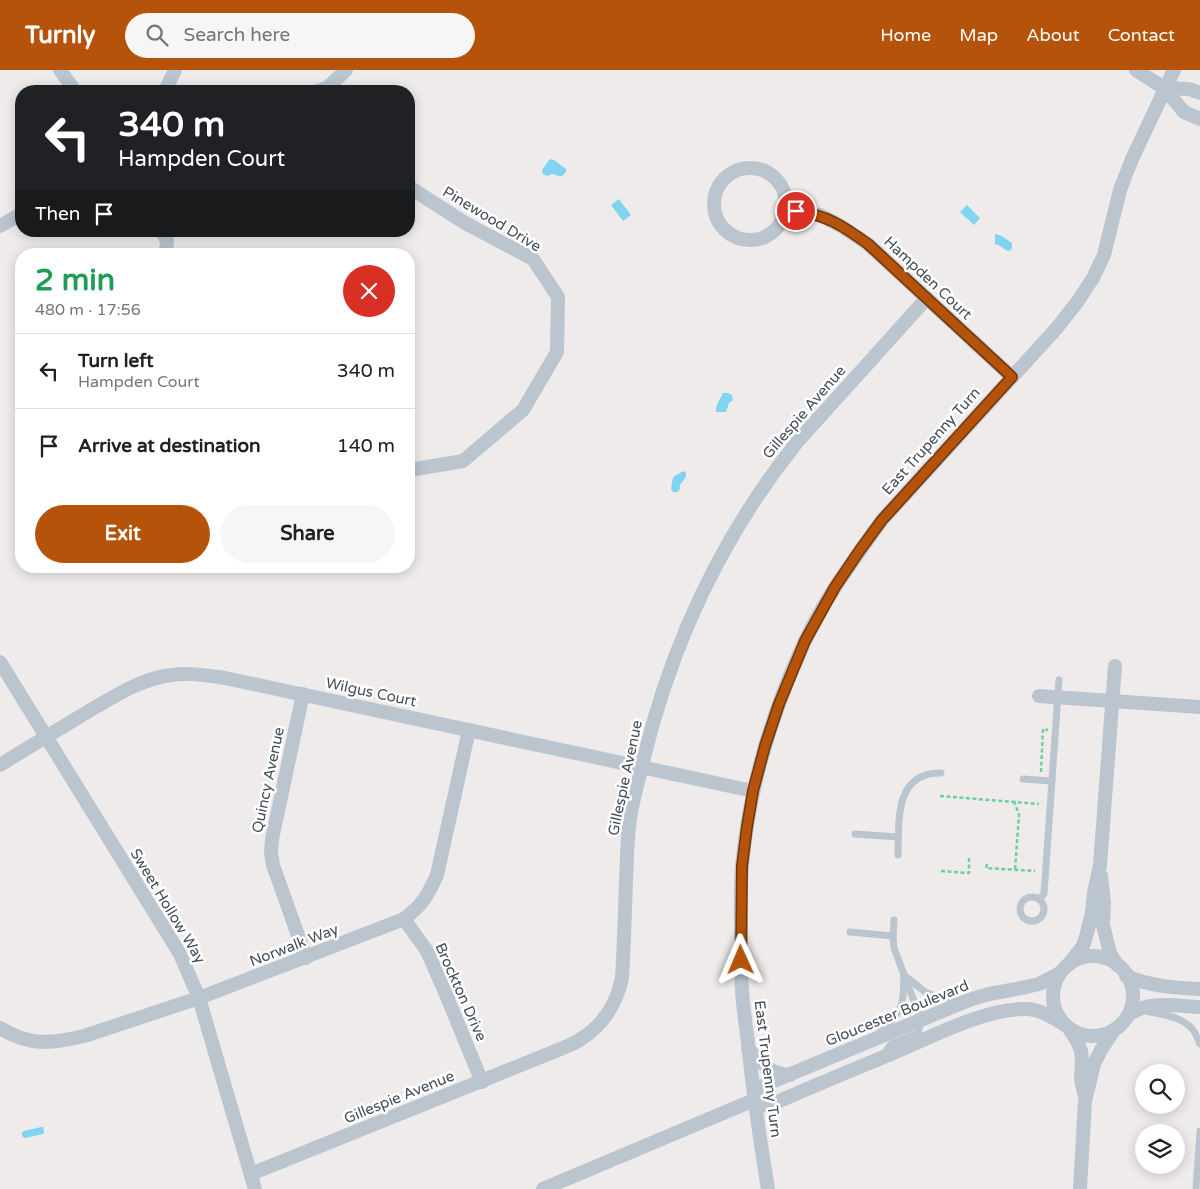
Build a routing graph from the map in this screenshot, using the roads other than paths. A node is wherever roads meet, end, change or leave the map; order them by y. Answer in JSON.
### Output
{"nodes":[{"id":1,"x":60,"y":70,"type":"edge"},
{"id":2,"x":346,"y":70,"type":"edge"},
{"id":3,"x":1136,"y":70,"type":"edge"},
{"id":4,"x":1174,"y":70,"type":"edge"},
{"id":5,"x":71,"y":85,"type":"edge"},
{"id":6,"x":330,"y":85,"type":"edge"},
{"id":7,"x":1164,"y":88,"type":"junction"},
{"id":8,"x":1200,"y":93,"type":"edge"},
{"id":9,"x":1200,"y":118,"type":"edge"},
{"id":10,"x":415,"y":191,"type":"edge"},
{"id":11,"x":786,"y":209,"type":"junction"},
{"id":12,"x":15,"y":217,"type":"edge"},
{"id":13,"x":0,"y":226,"type":"edge"},
{"id":14,"x":926,"y":298,"type":"junction"},
{"id":15,"x":1012,"y":377,"type":"junction"},
{"id":16,"x":415,"y":469,"type":"edge"},
{"id":17,"x":0,"y":662,"type":"edge"},
{"id":18,"x":1115,"y":666,"type":"dead end"},
{"id":19,"x":1059,"y":680,"type":"dead end"},
{"id":20,"x":302,"y":694,"type":"junction"},
{"id":21,"x":1039,"y":696,"type":"dead end"},
{"id":22,"x":1058,"y":698,"type":"junction"},
{"id":23,"x":1112,"y":701,"type":"junction"},
{"id":24,"x":1200,"y":707,"type":"edge"},
{"id":25,"x":469,"y":730,"type":"junction"},
{"id":26,"x":46,"y":737,"type":"junction"},
{"id":27,"x":0,"y":765,"type":"edge"},
{"id":28,"x":642,"y":767,"type":"junction"},
{"id":29,"x":940,"y":773,"type":"dead end"},
{"id":30,"x":1023,"y":779,"type":"dead end"},
{"id":31,"x":1052,"y":781,"type":"junction"},
{"id":32,"x":753,"y":791,"type":"junction"},
{"id":33,"x":855,"y":834,"type":"dead end"},
{"id":34,"x":898,"y":837,"type":"junction"},
{"id":35,"x":898,"y":855,"type":"dead end"},
{"id":36,"x":1100,"y":865,"type":"junction"},
{"id":37,"x":1039,"y":899,"type":"dead end"},
{"id":38,"x":404,"y":919,"type":"junction"},
{"id":39,"x":894,"y":920,"type":"dead end"},
{"id":40,"x":850,"y":932,"type":"dead end"},
{"id":41,"x":893,"y":936,"type":"junction"},
{"id":42,"x":306,"y":958,"type":"junction"},
{"id":43,"x":1064,"y":969,"type":"junction"},
{"id":44,"x":1122,"y":971,"type":"junction"},
{"id":45,"x":904,"y":975,"type":"junction"},
{"id":46,"x":1196,"y":987,"type":"edge"},
{"id":47,"x":199,"y":998,"type":"junction"},
{"id":48,"x":969,"y":1000,"type":"junction"},
{"id":49,"x":1200,"y":1007,"type":"edge"},
{"id":50,"x":1133,"y":1012,"type":"junction"},
{"id":51,"x":921,"y":1020,"type":"junction"},
{"id":52,"x":1067,"y":1027,"type":"junction"},
{"id":53,"x":0,"y":1028,"type":"edge"},
{"id":54,"x":1114,"y":1030,"type":"junction"},
{"id":55,"x":873,"y":1040,"type":"junction"},
{"id":56,"x":1200,"y":1044,"type":"edge"},
{"id":57,"x":748,"y":1049,"type":"junction"},
{"id":58,"x":880,"y":1058,"type":"junction"},
{"id":59,"x":791,"y":1075,"type":"junction"},
{"id":60,"x":482,"y":1082,"type":"junction"},
{"id":61,"x":754,"y":1100,"type":"junction"},
{"id":62,"x":1085,"y":1101,"type":"junction"},
{"id":63,"x":1200,"y":1131,"type":"edge"},
{"id":64,"x":251,"y":1174,"type":"junction"},
{"id":65,"x":255,"y":1189,"type":"edge"},
{"id":66,"x":543,"y":1189,"type":"edge"},
{"id":67,"x":768,"y":1189,"type":"edge"},
{"id":68,"x":1080,"y":1189,"type":"edge"},
{"id":69,"x":1196,"y":1189,"type":"edge"}],
"edges":[{"from":1,"to":5,"type":"street"},
{"from":2,"to":6,"type":"street"},
{"from":3,"to":7,"type":"street"},
{"from":4,"to":7,"type":"street","name":"East Trupenny Turn"},
{"from":7,"to":8,"type":"street"},
{"from":7,"to":9,"type":"street"},
{"from":7,"to":15,"type":"street","name":"East Trupenny Turn"},
{"from":10,"to":16,"type":"street","name":"Pinewood Drive"},
{"from":11,"to":11,"type":"street"},
{"from":11,"to":14,"type":"street","name":"Hampden Court"},
{"from":12,"to":13,"type":"street"},
{"from":14,"to":15,"type":"street","name":"Hampden Court"},
{"from":14,"to":28,"type":"street","name":"Gillespie Avenue"},
{"from":15,"to":32,"type":"street","name":"East Trupenny Turn"},
{"from":17,"to":26,"type":"street","name":"Sweet Hollow Way"},
{"from":18,"to":23,"type":"street"},
{"from":19,"to":22,"type":"lane"},
{"from":20,"to":25,"type":"street","name":"Wilgus Court"},
{"from":20,"to":26,"type":"street","name":"Wilgus Court"},
{"from":20,"to":42,"type":"street","name":"Quincy Avenue"},
{"from":21,"to":22,"type":"street"},
{"from":22,"to":23,"type":"street"},
{"from":22,"to":31,"type":"lane"},
{"from":23,"to":24,"type":"street"},
{"from":23,"to":36,"type":"street"},
{"from":25,"to":28,"type":"street","name":"Wilgus Court"},
{"from":25,"to":38,"type":"street","name":"Norwalk Way"},
{"from":26,"to":27,"type":"street","name":"Wilgus Court"},
{"from":26,"to":47,"type":"street","name":"Sweet Hollow Way"},
{"from":28,"to":32,"type":"street","name":"Wilgus Court"},
{"from":28,"to":60,"type":"street","name":"Gillespie Avenue"},
{"from":29,"to":34,"type":"lane"},
{"from":30,"to":31,"type":"lane"},
{"from":31,"to":37,"type":"lane"},
{"from":32,"to":57,"type":"street","name":"East Trupenny Turn"},
{"from":33,"to":34,"type":"lane"},
{"from":34,"to":35,"type":"lane"},
{"from":36,"to":43,"type":"street"},
{"from":36,"to":44,"type":"street"},
{"from":38,"to":42,"type":"street","name":"Norwalk Way"},
{"from":38,"to":60,"type":"street","name":"Brockton Drive"},
{"from":39,"to":41,"type":"lane"},
{"from":40,"to":41,"type":"lane"},
{"from":41,"to":45,"type":"lane"},
{"from":42,"to":47,"type":"street","name":"Norwalk Way"},
{"from":43,"to":44,"type":"street"},
{"from":43,"to":48,"type":"street","name":"Gloucester Boulevard"},
{"from":43,"to":52,"type":"street"},
{"from":44,"to":46,"type":"street"},
{"from":44,"to":50,"type":"street"},
{"from":45,"to":48,"type":"lane"},
{"from":45,"to":51,"type":"lane"},
{"from":45,"to":55,"type":"lane"},
{"from":47,"to":53,"type":"street","name":"Norwalk Way"},
{"from":47,"to":64,"type":"street","name":"Sweet Hollow Way"},
{"from":48,"to":51,"type":"street","name":"Gloucester Boulevard"},
{"from":49,"to":50,"type":"street"},
{"from":50,"to":54,"type":"street"},
{"from":50,"to":56,"type":"lane"},
{"from":51,"to":55,"type":"street","name":"Gloucester Boulevard"},
{"from":51,"to":58,"type":"lane"},
{"from":52,"to":54,"type":"street"},
{"from":52,"to":58,"type":"street","name":"Gloucester Boulevard"},
{"from":52,"to":62,"type":"street"},
{"from":54,"to":62,"type":"street"},
{"from":55,"to":59,"type":"street","name":"Gloucester Boulevard"},
{"from":57,"to":59,"type":"street"},
{"from":57,"to":61,"type":"street","name":"East Trupenny Turn"},
{"from":58,"to":61,"type":"street","name":"Gloucester Boulevard"},
{"from":59,"to":61,"type":"street","name":"Gloucester Boulevard"},
{"from":60,"to":64,"type":"street","name":"Gillespie Avenue"},
{"from":61,"to":66,"type":"street","name":"Gloucester Boulevard"},
{"from":61,"to":67,"type":"street","name":"East Trupenny Turn"},
{"from":62,"to":68,"type":"street"},
{"from":63,"to":69,"type":"lane"},
{"from":64,"to":65,"type":"street","name":"Sweet Hollow Way"}]}
